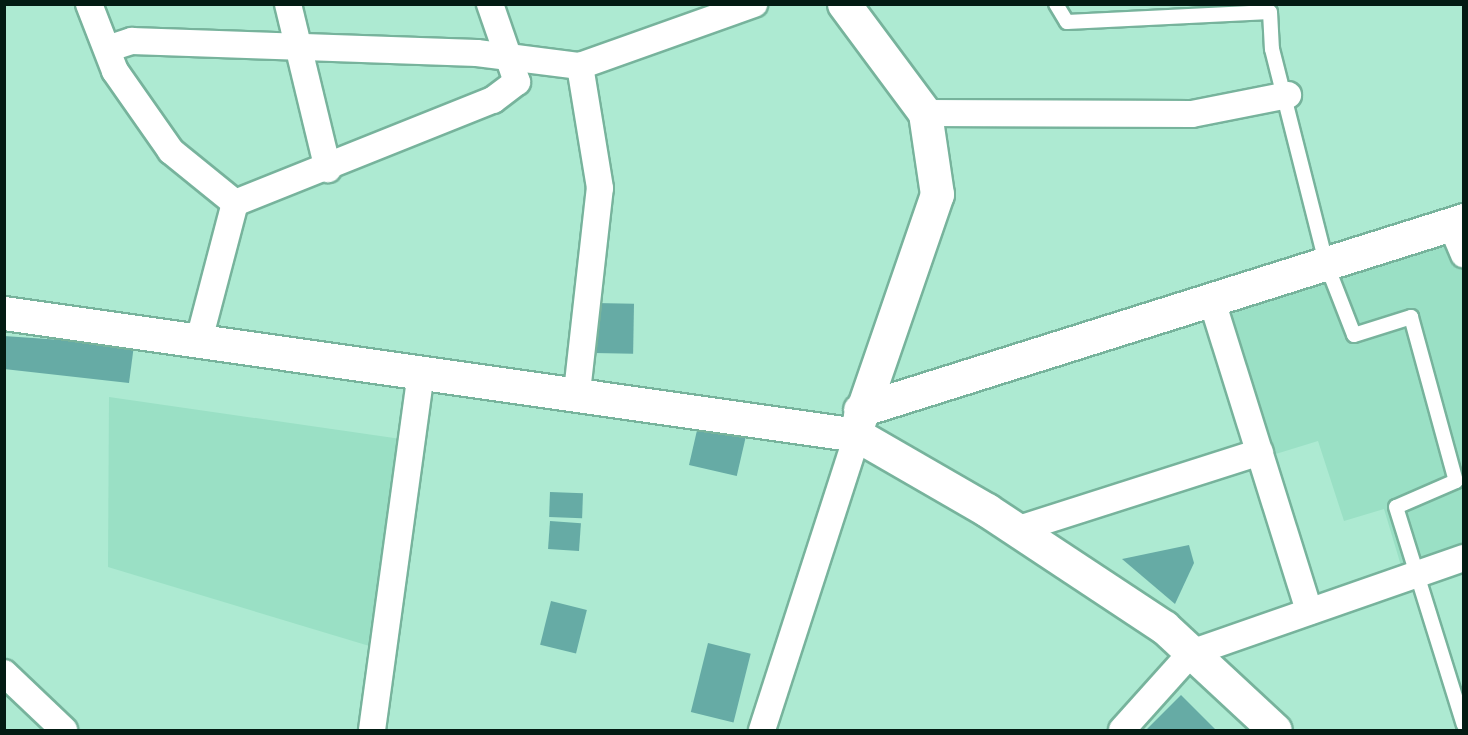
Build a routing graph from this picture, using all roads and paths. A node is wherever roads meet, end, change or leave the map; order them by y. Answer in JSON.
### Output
{"nodes":[{"id":1,"x":89,"y":4,"type":"edge"},
{"id":2,"x":288,"y":4,"type":"edge"},
{"id":3,"x":490,"y":4,"type":"edge"},
{"id":4,"x":754,"y":4,"type":"edge"},
{"id":5,"x":1056,"y":4,"type":"edge"},
{"id":6,"x":847,"y":6,"type":"edge"},
{"id":7,"x":693,"y":13,"type":"edge"},
{"id":8,"x":110,"y":48,"type":"junction"},
{"id":9,"x":298,"y":49,"type":"junction"},
{"id":10,"x":508,"y":60,"type":"junction"},
{"id":11,"x":580,"y":66,"type":"junction"},
{"id":12,"x":1288,"y":95,"type":"junction"},
{"id":13,"x":925,"y":113,"type":"junction"},
{"id":14,"x":328,"y":169,"type":"junction"},
{"id":15,"x":235,"y":203,"type":"junction"},
{"id":16,"x":1457,"y":222,"type":"edge"},
{"id":17,"x":1464,"y":254,"type":"edge"},
{"id":18,"x":1326,"y":263,"type":"junction"},
{"id":19,"x":1212,"y":301,"type":"junction"},
{"id":20,"x":4,"y":313,"type":"edge"},
{"id":21,"x":199,"y":340,"type":"junction"},
{"id":22,"x":421,"y":370,"type":"junction"},
{"id":23,"x":577,"y":392,"type":"junction"},
{"id":24,"x":858,"y":422,"type":"junction"},
{"id":25,"x":1260,"y":452,"type":"junction"},
{"id":26,"x":1016,"y":530,"type":"junction"},
{"id":27,"x":1464,"y":558,"type":"edge"},
{"id":28,"x":1414,"y":575,"type":"junction"},
{"id":29,"x":1309,"y":611,"type":"junction"},
{"id":30,"x":1191,"y":652,"type":"junction"},
{"id":31,"x":4,"y":673,"type":"edge"},
{"id":32,"x":1464,"y":725,"type":"edge"},
{"id":33,"x":64,"y":730,"type":"edge"},
{"id":34,"x":372,"y":730,"type":"edge"},
{"id":35,"x":762,"y":730,"type":"edge"},
{"id":36,"x":1122,"y":730,"type":"edge"},
{"id":37,"x":1275,"y":730,"type":"edge"}],
"edges":[{"from":1,"to":8,"type":"street"},
{"from":2,"to":9,"type":"street"},
{"from":3,"to":10,"type":"street"},
{"from":4,"to":7,"type":"street"},
{"from":5,"to":12,"type":"lane"},
{"from":6,"to":13,"type":"main road"},
{"from":7,"to":11,"type":"street"},
{"from":8,"to":9,"type":"street"},
{"from":8,"to":15,"type":"street"},
{"from":9,"to":10,"type":"street"},
{"from":9,"to":14,"type":"street"},
{"from":10,"to":11,"type":"street"},
{"from":10,"to":14,"type":"street"},
{"from":11,"to":23,"type":"street"},
{"from":12,"to":13,"type":"street"},
{"from":12,"to":18,"type":"lane"},
{"from":13,"to":24,"type":"main road"},
{"from":14,"to":15,"type":"street"},
{"from":15,"to":21,"type":"street"},
{"from":16,"to":17,"type":"street"},
{"from":16,"to":18,"type":"main road"},
{"from":18,"to":19,"type":"main road"},
{"from":18,"to":28,"type":"lane"},
{"from":19,"to":24,"type":"main road"},
{"from":19,"to":25,"type":"street"},
{"from":20,"to":21,"type":"main road"},
{"from":21,"to":22,"type":"main road"},
{"from":22,"to":23,"type":"main road"},
{"from":22,"to":34,"type":"street"},
{"from":23,"to":24,"type":"main road"},
{"from":24,"to":26,"type":"main road"},
{"from":24,"to":35,"type":"street"},
{"from":25,"to":26,"type":"street"},
{"from":25,"to":29,"type":"street"},
{"from":26,"to":30,"type":"main road"},
{"from":27,"to":28,"type":"street"},
{"from":28,"to":29,"type":"street"},
{"from":28,"to":32,"type":"lane"},
{"from":29,"to":30,"type":"street"},
{"from":30,"to":36,"type":"street"},
{"from":30,"to":37,"type":"main road"},
{"from":31,"to":33,"type":"street"}]}
